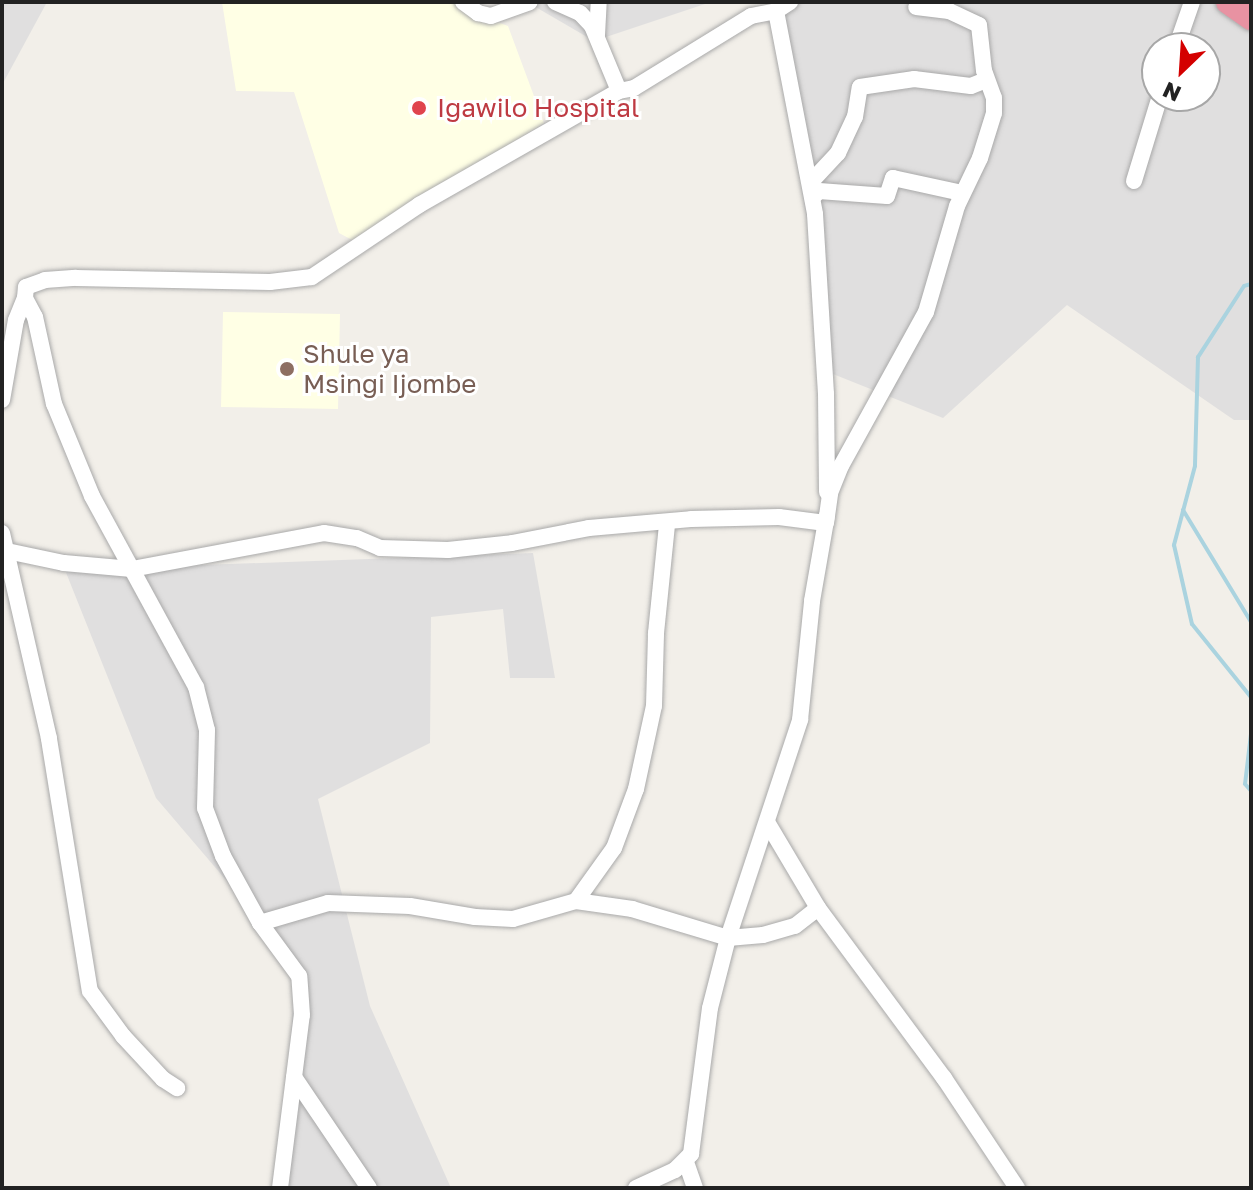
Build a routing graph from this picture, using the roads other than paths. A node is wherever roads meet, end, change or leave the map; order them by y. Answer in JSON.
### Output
{"nodes":[{"id":1,"x":463,"y":2,"type":"edge"},
{"id":2,"x":530,"y":2,"type":"edge"},
{"id":3,"x":555,"y":2,"type":"edge"},
{"id":4,"x":599,"y":2,"type":"edge"},
{"id":5,"x":1192,"y":2,"type":"edge"},
{"id":6,"x":1228,"y":2,"type":"edge"},
{"id":7,"x":783,"y":6,"type":"edge"},
{"id":8,"x":916,"y":7,"type":"dead end"},
{"id":9,"x":1251,"y":18,"type":"edge"},
{"id":10,"x":1182,"y":32,"type":"edge"},
{"id":11,"x":597,"y":35,"type":"junction"},
{"id":12,"x":986,"y":80,"type":"junction"},
{"id":13,"x":619,"y":91,"type":"junction"},
{"id":14,"x":1155,"y":112,"type":"edge"},
{"id":15,"x":1134,"y":181,"type":"dead end"},
{"id":16,"x":812,"y":190,"type":"junction"},
{"id":17,"x":962,"y":193,"type":"junction"},
{"id":18,"x":25,"y":298,"type":"junction"},
{"id":19,"x":6,"y":352,"type":"edge"},
{"id":20,"x":2,"y":400,"type":"edge"},
{"id":21,"x":826,"y":523,"type":"junction"},
{"id":22,"x":667,"y":524,"type":"junction"},
{"id":23,"x":2,"y":533,"type":"edge"},
{"id":24,"x":7,"y":551,"type":"junction"},
{"id":25,"x":132,"y":569,"type":"junction"},
{"id":26,"x":767,"y":822,"type":"junction"},
{"id":27,"x":576,"y":901,"type":"junction"},
{"id":28,"x":818,"y":908,"type":"junction"},
{"id":29,"x":260,"y":923,"type":"junction"},
{"id":30,"x":728,"y":938,"type":"junction"},
{"id":31,"x":294,"y":1077,"type":"junction"},
{"id":32,"x":177,"y":1088,"type":"dead end"},
{"id":33,"x":686,"y":1162,"type":"junction"},
{"id":34,"x":280,"y":1188,"type":"edge"},
{"id":35,"x":369,"y":1188,"type":"edge"},
{"id":36,"x":636,"y":1188,"type":"edge"},
{"id":37,"x":695,"y":1188,"type":"edge"},
{"id":38,"x":1017,"y":1188,"type":"edge"}],
"edges":[{"from":1,"to":2,"type":"street"},
{"from":3,"to":11,"type":"street"},
{"from":4,"to":11,"type":"street"},
{"from":5,"to":10,"type":"street"},
{"from":6,"to":9,"type":"highway"},
{"from":7,"to":13,"type":"street"},
{"from":7,"to":16,"type":"street"},
{"from":8,"to":12,"type":"street"},
{"from":11,"to":13,"type":"street"},
{"from":12,"to":16,"type":"street"},
{"from":12,"to":17,"type":"street"},
{"from":13,"to":18,"type":"street"},
{"from":14,"to":15,"type":"street"},
{"from":16,"to":17,"type":"street"},
{"from":16,"to":21,"type":"street"},
{"from":17,"to":21,"type":"street"},
{"from":18,"to":19,"type":"street"},
{"from":18,"to":25,"type":"street"},
{"from":19,"to":20,"type":"street"},
{"from":21,"to":22,"type":"street"},
{"from":21,"to":26,"type":"street"},
{"from":22,"to":25,"type":"street"},
{"from":22,"to":27,"type":"street"},
{"from":23,"to":24,"type":"street"},
{"from":24,"to":25,"type":"street"},
{"from":24,"to":32,"type":"street"},
{"from":25,"to":29,"type":"street"},
{"from":26,"to":28,"type":"street"},
{"from":26,"to":30,"type":"street"},
{"from":27,"to":29,"type":"street"},
{"from":27,"to":30,"type":"street"},
{"from":28,"to":30,"type":"street"},
{"from":28,"to":38,"type":"street"},
{"from":29,"to":31,"type":"street"},
{"from":30,"to":33,"type":"street"},
{"from":31,"to":34,"type":"street"},
{"from":31,"to":35,"type":"street"},
{"from":33,"to":36,"type":"street"},
{"from":33,"to":37,"type":"street"}]}
